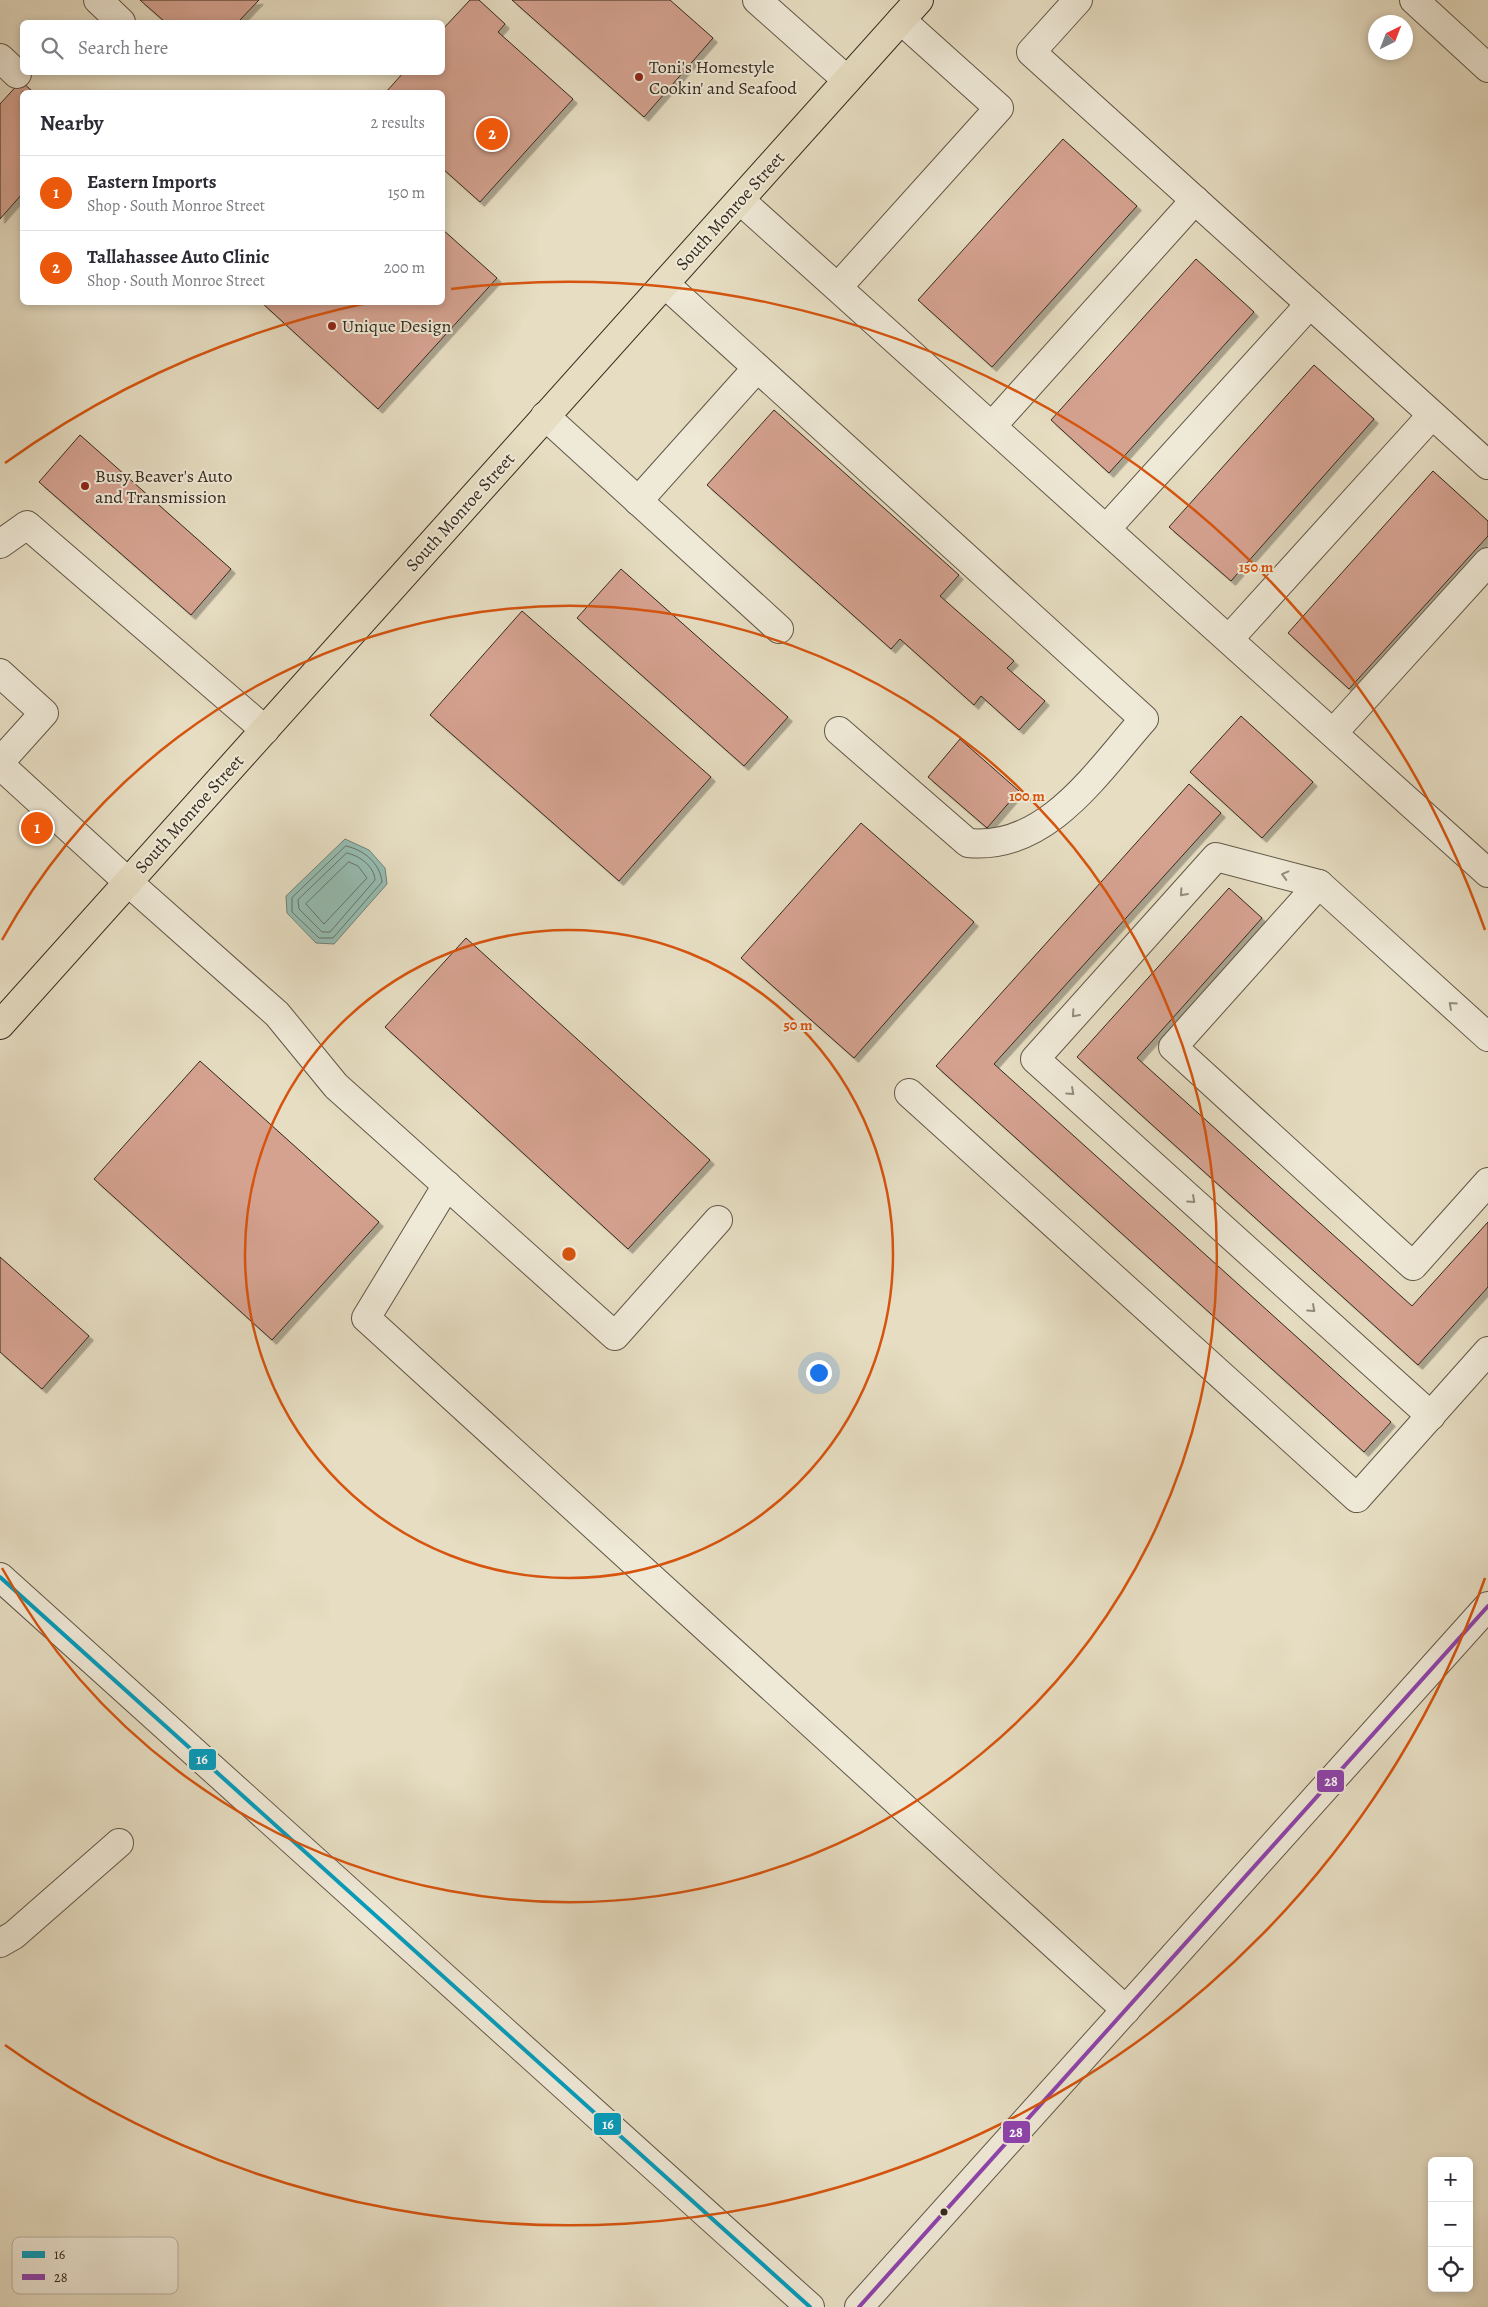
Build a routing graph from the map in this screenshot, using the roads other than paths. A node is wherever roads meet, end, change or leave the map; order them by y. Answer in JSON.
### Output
{"nodes":[{"id":1,"x":98,"y":0,"type":"edge"},
{"id":2,"x":757,"y":0,"type":"edge"},
{"id":3,"x":919,"y":0,"type":"edge"},
{"id":4,"x":1078,"y":0,"type":"edge"},
{"id":5,"x":1414,"y":0,"type":"edge"},
{"id":6,"x":119,"y":20,"type":"edge"},
{"id":7,"x":901,"y":20,"type":"junction"},
{"id":8,"x":1488,"y":68,"type":"edge"},
{"id":9,"x":847,"y":80,"type":"junction"},
{"id":10,"x":740,"y":200,"type":"junction"},
{"id":11,"x":1195,"y":200,"type":"junction"},
{"id":12,"x":664,"y":284,"type":"junction"},
{"id":13,"x":838,"y":288,"type":"junction"},
{"id":14,"x":1310,"y":304,"type":"junction"},
{"id":15,"x":757,"y":368,"type":"junction"},
{"id":16,"x":1432,"y":415,"type":"junction"},
{"id":17,"x":545,"y":416,"type":"junction"},
{"id":18,"x":992,"y":426,"type":"junction"},
{"id":19,"x":1488,"y":465,"type":"edge"},
{"id":20,"x":638,"y":501,"type":"junction"},
{"id":21,"x":1106,"y":529,"type":"junction"},
{"id":22,"x":0,"y":544,"type":"edge"},
{"id":23,"x":1488,"y":562,"type":"edge"},
{"id":24,"x":779,"y":629,"type":"dead end"},
{"id":25,"x":1229,"y":640,"type":"junction"},
{"id":26,"x":0,"y":673,"type":"edge"},
{"id":27,"x":265,"y":730,"type":"junction"},
{"id":28,"x":839,"y":731,"type":"dead end"},
{"id":29,"x":1333,"y":733,"type":"junction"},
{"id":30,"x":0,"y":764,"type":"edge"},
{"id":31,"x":1488,"y":873,"type":"edge"},
{"id":32,"x":128,"y":882,"type":"junction"},
{"id":33,"x":1319,"y":884,"type":"junction"},
{"id":34,"x":0,"y":1025,"type":"edge"},
{"id":35,"x":1488,"y":1037,"type":"edge"},
{"id":36,"x":909,"y":1093,"type":"dead end"},
{"id":37,"x":1488,"y":1182,"type":"edge"},
{"id":38,"x":448,"y":1185,"type":"junction"},
{"id":39,"x":718,"y":1220,"type":"dead end"},
{"id":40,"x":1488,"y":1351,"type":"edge"},
{"id":41,"x":1431,"y":1416,"type":"junction"},
{"id":42,"x":0,"y":1577,"type":"edge"},
{"id":43,"x":1488,"y":1606,"type":"edge"},
{"id":44,"x":119,"y":1843,"type":"dead end"},
{"id":45,"x":0,"y":1943,"type":"edge"},
{"id":46,"x":1126,"y":2010,"type":"junction"},
{"id":47,"x":810,"y":2307,"type":"edge"},
{"id":48,"x":859,"y":2307,"type":"edge"}],
"edges":[{"from":1,"to":6,"type":"street"},
{"from":2,"to":9,"type":"street"},
{"from":3,"to":7,"type":"main road","name":"South Monroe Street"},
{"from":4,"to":11,"type":"street"},
{"from":5,"to":8,"type":"street"},
{"from":7,"to":9,"type":"main road","name":"South Monroe Street"},
{"from":7,"to":13,"type":"street"},
{"from":9,"to":10,"type":"main road","name":"South Monroe Street"},
{"from":10,"to":12,"type":"main road","name":"South Monroe Street"},
{"from":10,"to":13,"type":"street"},
{"from":11,"to":14,"type":"street"},
{"from":11,"to":18,"type":"street"},
{"from":12,"to":15,"type":"street"},
{"from":12,"to":17,"type":"main road","name":"South Monroe Street"},
{"from":13,"to":18,"type":"street"},
{"from":14,"to":16,"type":"street"},
{"from":14,"to":21,"type":"street"},
{"from":15,"to":20,"type":"street"},
{"from":15,"to":28,"type":"street"},
{"from":16,"to":19,"type":"street"},
{"from":16,"to":25,"type":"street"},
{"from":17,"to":20,"type":"street"},
{"from":17,"to":27,"type":"main road","name":"South Monroe Street"},
{"from":18,"to":21,"type":"street"},
{"from":20,"to":24,"type":"street"},
{"from":21,"to":25,"type":"street"},
{"from":22,"to":27,"type":"street"},
{"from":23,"to":29,"type":"street"},
{"from":25,"to":29,"type":"street"},
{"from":26,"to":30,"type":"street"},
{"from":27,"to":32,"type":"main road","name":"South Monroe Street"},
{"from":29,"to":31,"type":"street"},
{"from":30,"to":32,"type":"street"},
{"from":32,"to":34,"type":"main road","name":"South Monroe Street"},
{"from":32,"to":38,"type":"street"},
{"from":35,"to":33,"type":"street","one_way":true},
{"from":33,"to":37,"type":"street"},
{"from":33,"to":41,"type":"street","one_way":true},
{"from":36,"to":41,"type":"street"},
{"from":38,"to":39,"type":"street"},
{"from":38,"to":46,"type":"street"},
{"from":40,"to":41,"type":"street"},
{"from":42,"to":47,"type":"street"},
{"from":43,"to":46,"type":"street"},
{"from":44,"to":45,"type":"street"},
{"from":46,"to":48,"type":"street"}]}
